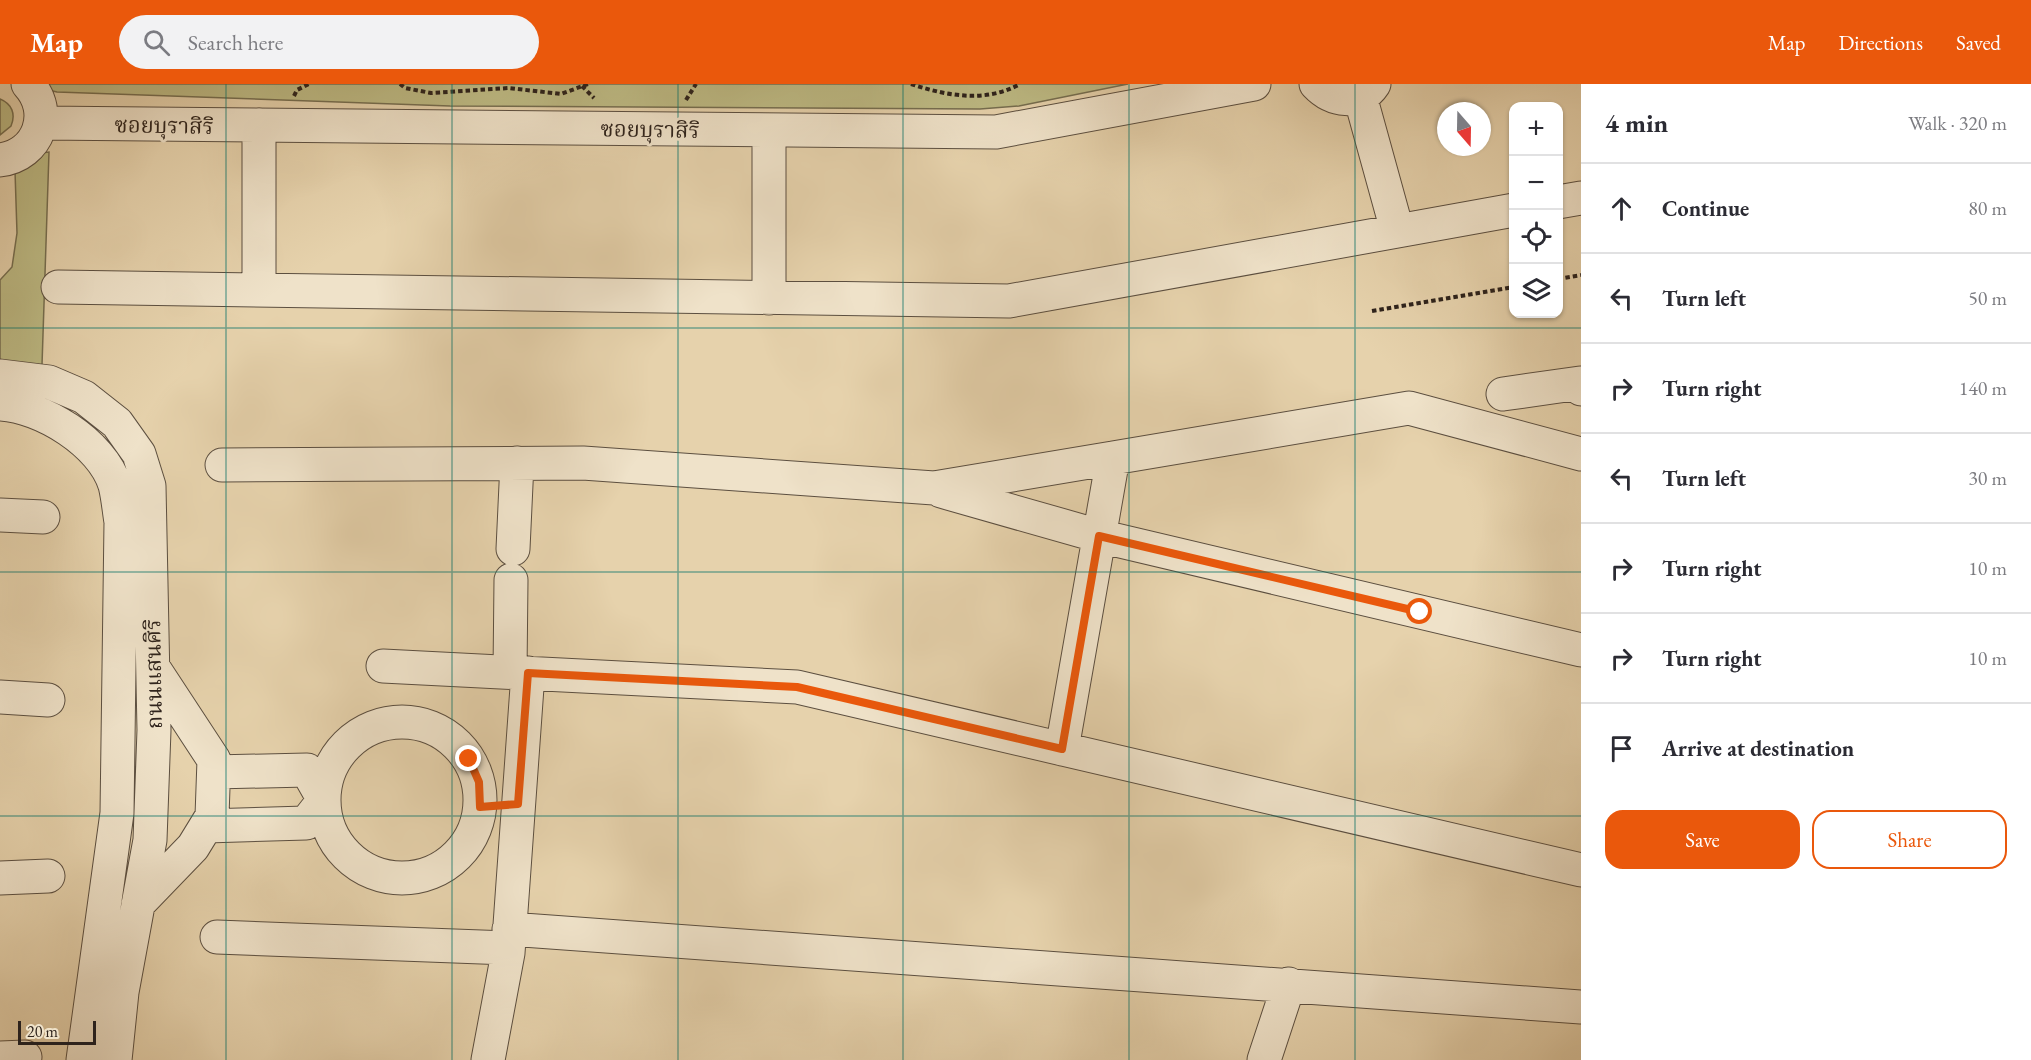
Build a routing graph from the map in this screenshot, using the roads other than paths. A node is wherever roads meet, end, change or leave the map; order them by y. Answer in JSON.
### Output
{"nodes":[{"id":1,"x":28,"y":84,"type":"edge"},
{"id":2,"x":1254,"y":84,"type":"edge"},
{"id":3,"x":1316,"y":84,"type":"edge"},
{"id":4,"x":1367,"y":90,"type":"edge"},
{"id":5,"x":42,"y":123,"type":"junction"},
{"id":6,"x":259,"y":125,"type":"junction"},
{"id":7,"x":769,"y":130,"type":"junction"},
{"id":8,"x":1,"y":162,"type":"edge"},
{"id":9,"x":1581,"y":198,"type":"edge"},
{"id":10,"x":1563,"y":201,"type":"edge"},
{"id":11,"x":1509,"y":211,"type":"edge"},
{"id":12,"x":1398,"y":230,"type":"junction"},
{"id":13,"x":58,"y":287,"type":"dead end"},
{"id":14,"x":259,"y":290,"type":"junction"},
{"id":15,"x":769,"y":298,"type":"junction"},
{"id":16,"x":0,"y":376,"type":"edge"},
{"id":17,"x":1581,"y":389,"type":"edge"},
{"id":18,"x":1503,"y":394,"type":"dead end"},
{"id":19,"x":0,"y":404,"type":"edge"},
{"id":20,"x":1581,"y":454,"type":"edge"},
{"id":21,"x":1113,"y":458,"type":"junction"},
{"id":22,"x":517,"y":463,"type":"junction"},
{"id":23,"x":222,"y":465,"type":"dead end"},
{"id":24,"x":933,"y":488,"type":"junction"},
{"id":25,"x":0,"y":515,"type":"edge"},
{"id":26,"x":43,"y":518,"type":"dead end"},
{"id":27,"x":1099,"y":536,"type":"junction"},
{"id":28,"x":1581,"y":650,"type":"edge"},
{"id":29,"x":383,"y":666,"type":"dead end"},
{"id":30,"x":519,"y":672,"type":"junction"},
{"id":31,"x":153,"y":678,"type":"junction"},
{"id":32,"x":119,"y":686,"type":"junction"},
{"id":33,"x":0,"y":697,"type":"edge"},
{"id":34,"x":48,"y":700,"type":"dead end"},
{"id":35,"x":1062,"y":749,"type":"junction"},
{"id":36,"x":214,"y":772,"type":"junction"},
{"id":37,"x":324,"y":800,"type":"junction"},
{"id":38,"x":518,"y":804,"type":"junction"},
{"id":39,"x":480,"y":807,"type":"junction"},
{"id":40,"x":206,"y":826,"type":"junction"},
{"id":41,"x":110,"y":867,"type":"junction"},
{"id":42,"x":1581,"y":870,"type":"edge"},
{"id":43,"x":48,"y":876,"type":"dead end"},
{"id":44,"x":0,"y":878,"type":"edge"},
{"id":45,"x":141,"y":888,"type":"junction"},
{"id":46,"x":217,"y":938,"type":"dead end"},
{"id":47,"x":509,"y":939,"type":"junction"},
{"id":48,"x":1289,"y":984,"type":"junction"},
{"id":49,"x":1581,"y":1007,"type":"edge"},
{"id":50,"x":83,"y":1060,"type":"edge"},
{"id":51,"x":115,"y":1060,"type":"edge"},
{"id":52,"x":488,"y":1060,"type":"edge"},
{"id":53,"x":1264,"y":1060,"type":"edge"}],
"edges":[{"from":1,"to":5,"type":"street"},
{"from":2,"to":7,"type":"street","name":"ซอยบุราสิริ"},
{"from":3,"to":4,"type":"street"},
{"from":4,"to":12,"type":"street"},
{"from":5,"to":6,"type":"street","name":"ซอยบุราสิริ"},
{"from":5,"to":8,"type":"street"},
{"from":6,"to":7,"type":"street","name":"ซอยบุราสิริ"},
{"from":6,"to":14,"type":"street"},
{"from":7,"to":15,"type":"street"},
{"from":9,"to":10,"type":"street"},
{"from":11,"to":12,"type":"street"},
{"from":12,"to":15,"type":"street"},
{"from":13,"to":14,"type":"street"},
{"from":14,"to":15,"type":"street"},
{"from":16,"to":31,"type":"street","name":"ถนนแสนศิริ"},
{"from":17,"to":18,"type":"street"},
{"from":19,"to":32,"type":"street","name":"ถนนแสนศิริ"},
{"from":20,"to":21,"type":"street"},
{"from":21,"to":24,"type":"street"},
{"from":21,"to":27,"type":"street"},
{"from":22,"to":23,"type":"street"},
{"from":22,"to":24,"type":"street"},
{"from":22,"to":30,"type":"street"},
{"from":24,"to":27,"type":"street"},
{"from":25,"to":26,"type":"street"},
{"from":27,"to":28,"type":"street"},
{"from":27,"to":35,"type":"street"},
{"from":29,"to":30,"type":"street"},
{"from":30,"to":35,"type":"street"},
{"from":30,"to":38,"type":"street"},
{"from":31,"to":32,"type":"street"},
{"from":31,"to":36,"type":"street"},
{"from":31,"to":45,"type":"street","name":"ถนนแสนศิริ"},
{"from":32,"to":41,"type":"street","name":"ถนนแสนศิริ"},
{"from":33,"to":34,"type":"street"},
{"from":35,"to":42,"type":"street"},
{"from":36,"to":37,"type":"street"},
{"from":36,"to":40,"type":"street"},
{"from":37,"to":39,"type":"street"},
{"from":37,"to":39,"type":"street"},
{"from":37,"to":40,"type":"street"},
{"from":38,"to":39,"type":"street"},
{"from":38,"to":47,"type":"street"},
{"from":40,"to":45,"type":"street"},
{"from":41,"to":45,"type":"street"},
{"from":41,"to":50,"type":"street","name":"ถนนแสนศิริ"},
{"from":43,"to":44,"type":"street"},
{"from":45,"to":51,"type":"street","name":"ถนนแสนศิริ"},
{"from":46,"to":47,"type":"street"},
{"from":47,"to":48,"type":"street"},
{"from":47,"to":52,"type":"street"},
{"from":48,"to":49,"type":"street"},
{"from":48,"to":53,"type":"street"}]}
